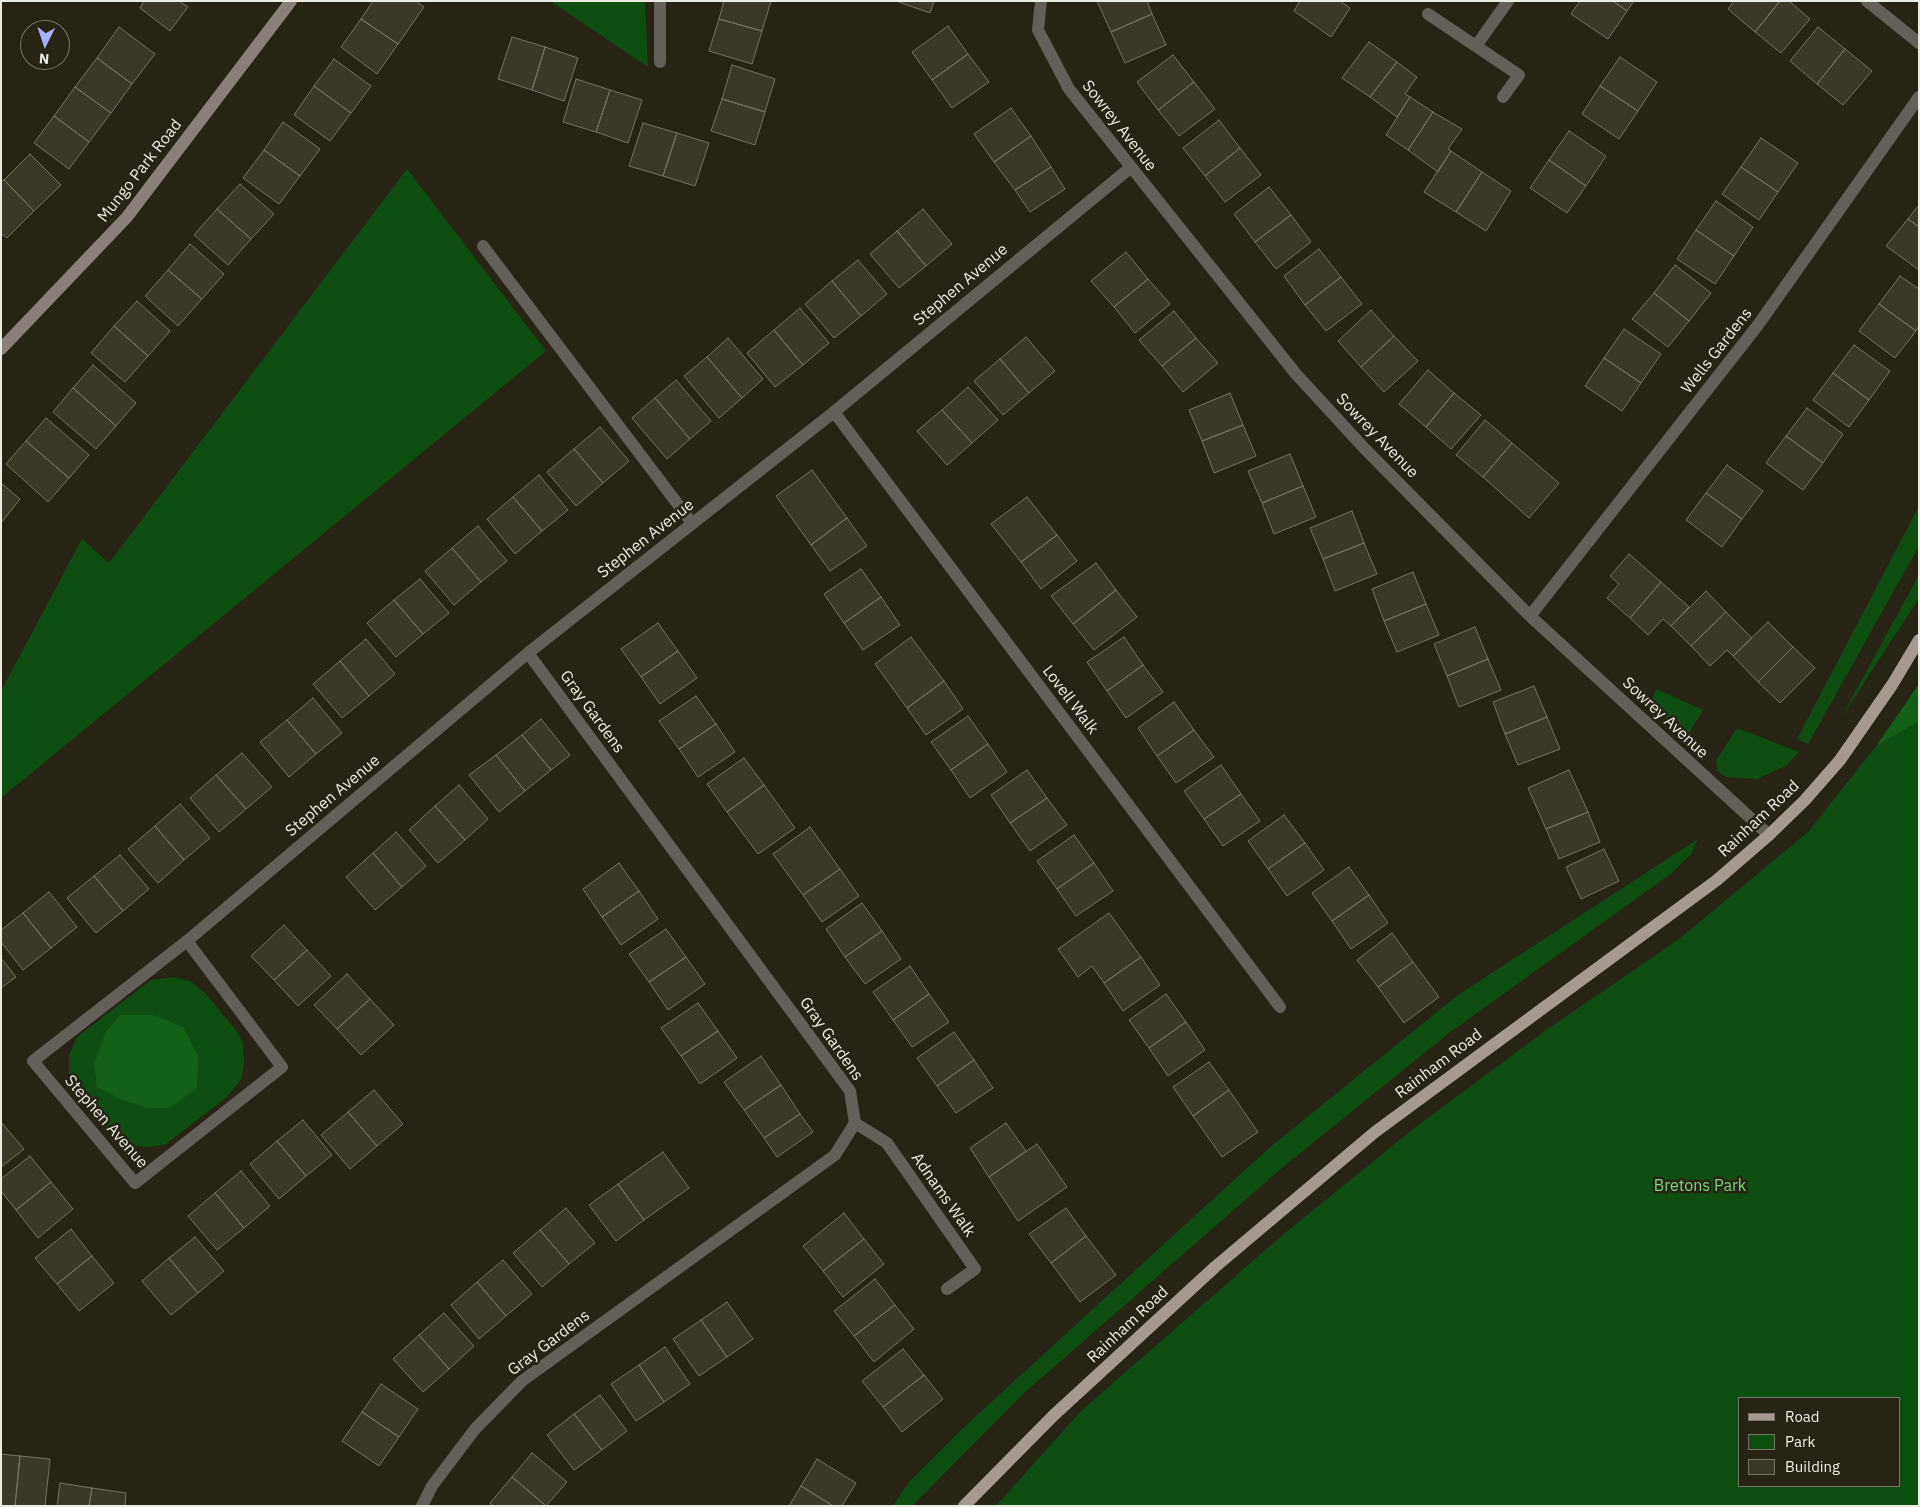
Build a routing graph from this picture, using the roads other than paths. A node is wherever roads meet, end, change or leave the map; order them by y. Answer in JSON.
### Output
{"nodes":[{"id":1,"x":291,"y":1,"type":"edge"},
{"id":2,"x":660,"y":1,"type":"edge"},
{"id":3,"x":1041,"y":1,"type":"edge"},
{"id":4,"x":1508,"y":1,"type":"edge"},
{"id":5,"x":1867,"y":1,"type":"edge"},
{"id":6,"x":1428,"y":14,"type":"dead end"},
{"id":7,"x":1919,"y":43,"type":"edge"},
{"id":8,"x":1476,"y":46,"type":"junction"},
{"id":9,"x":660,"y":62,"type":"dead end"},
{"id":10,"x":1919,"y":97,"type":"edge"},
{"id":11,"x":1503,"y":98,"type":"dead end"},
{"id":12,"x":1130,"y":168,"type":"junction"},
{"id":13,"x":483,"y":246,"type":"dead end"},
{"id":14,"x":1,"y":349,"type":"edge"},
{"id":15,"x":834,"y":412,"type":"junction"},
{"id":16,"x":692,"y":523,"type":"junction"},
{"id":17,"x":1530,"y":616,"type":"junction"},
{"id":18,"x":1919,"y":640,"type":"edge"},
{"id":19,"x":528,"y":653,"type":"junction"},
{"id":20,"x":1769,"y":835,"type":"junction"},
{"id":21,"x":187,"y":941,"type":"junction"},
{"id":22,"x":1280,"y":1007,"type":"dead end"},
{"id":23,"x":855,"y":1123,"type":"junction"},
{"id":24,"x":947,"y":1289,"type":"dead end"},
{"id":25,"x":422,"y":1506,"type":"edge"},
{"id":26,"x":964,"y":1506,"type":"edge"}],
"edges":[{"from":1,"to":14,"type":"street","name":"Mungo Park Road"},
{"from":2,"to":9,"type":"street"},
{"from":3,"to":12,"type":"street","name":"Sowrey Avenue"},
{"from":4,"to":8,"type":"street"},
{"from":5,"to":7,"type":"street"},
{"from":6,"to":8,"type":"street"},
{"from":8,"to":11,"type":"street"},
{"from":10,"to":17,"type":"street","name":"Wells Gardens"},
{"from":12,"to":15,"type":"street","name":"Stephen Avenue"},
{"from":12,"to":17,"type":"street","name":"Sowrey Avenue"},
{"from":13,"to":16,"type":"street"},
{"from":15,"to":16,"type":"street","name":"Stephen Avenue"},
{"from":15,"to":22,"type":"street","name":"Lovell Walk"},
{"from":16,"to":19,"type":"street","name":"Stephen Avenue"},
{"from":17,"to":20,"type":"street","name":"Sowrey Avenue"},
{"from":18,"to":20,"type":"main road","name":"Rainham Road"},
{"from":19,"to":21,"type":"street","name":"Stephen Avenue"},
{"from":19,"to":23,"type":"street","name":"Gray Gardens"},
{"from":20,"to":26,"type":"main road","name":"Rainham Road"},
{"from":21,"to":21,"type":"street","name":"Stephen Avenue"},
{"from":23,"to":24,"type":"street","name":"Adnams Walk"},
{"from":23,"to":25,"type":"street","name":"Gray Gardens"}]}
